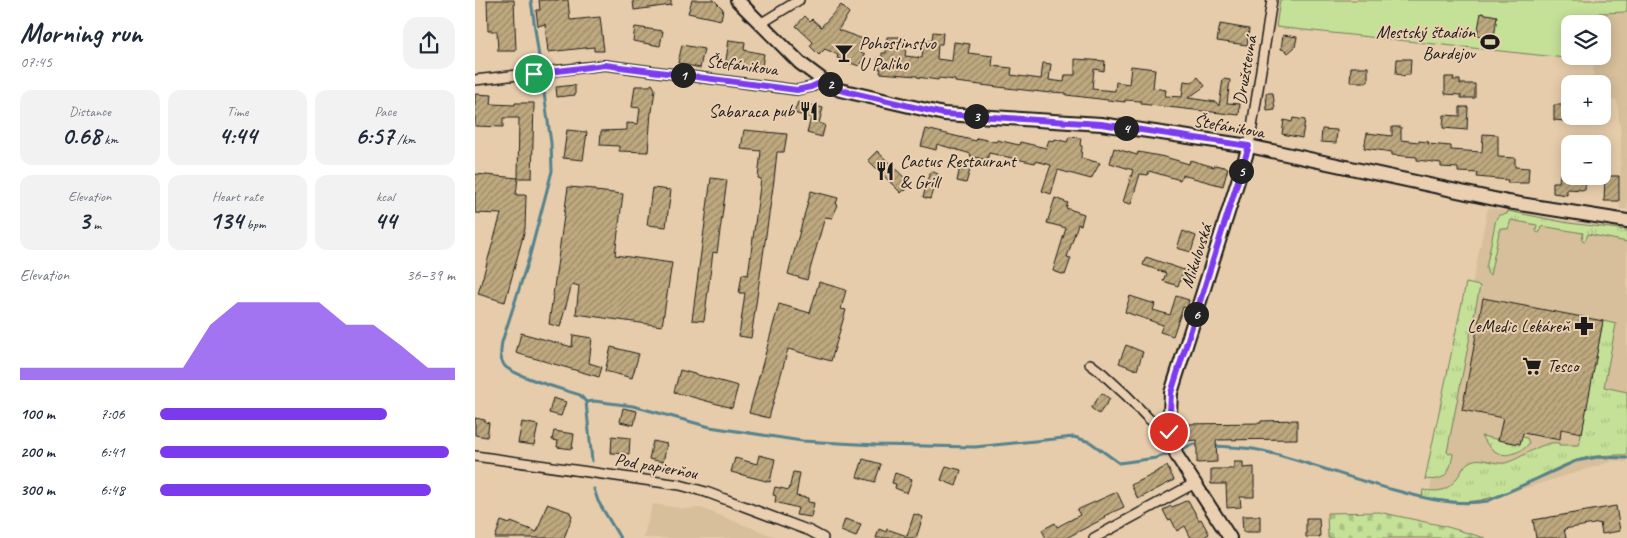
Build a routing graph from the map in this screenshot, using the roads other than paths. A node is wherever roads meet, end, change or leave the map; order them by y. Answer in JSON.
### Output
{"nodes":[{"id":1,"x":737,"y":0,"type":"edge"},
{"id":2,"x":799,"y":0,"type":"edge"},
{"id":3,"x":1272,"y":0,"type":"edge"},
{"id":4,"x":760,"y":24,"type":"junction"},
{"id":5,"x":475,"y":80,"type":"edge"},
{"id":6,"x":824,"y":81,"type":"junction"},
{"id":7,"x":1249,"y":146,"type":"junction"},
{"id":8,"x":1627,"y":221,"type":"edge"},
{"id":9,"x":1090,"y":364,"type":"dead end"},
{"id":10,"x":1169,"y":432,"type":"junction"},
{"id":11,"x":475,"y":456,"type":"edge"},
{"id":12,"x":1195,"y":483,"type":"junction"},
{"id":13,"x":823,"y":538,"type":"edge"},
{"id":14,"x":1094,"y":538,"type":"edge"},
{"id":15,"x":1230,"y":538,"type":"edge"}],
"edges":[{"from":1,"to":4,"type":"street","name":"Štefánikova"},
{"from":2,"to":4,"type":"street"},
{"from":3,"to":7,"type":"street","name":"Družstevná"},
{"from":4,"to":6,"type":"street","name":"Štefánikova"},
{"from":5,"to":6,"type":"street","name":"Štefánikova"},
{"from":6,"to":7,"type":"street","name":"Štefánikova"},
{"from":7,"to":8,"type":"street","name":"Štefánikova"},
{"from":7,"to":10,"type":"street","name":"Mikulovská"},
{"from":9,"to":10,"type":"street"},
{"from":10,"to":12,"type":"street","name":"Mikulovská"},
{"from":11,"to":13,"type":"street","name":"Pod papierňou"},
{"from":12,"to":14,"type":"street"},
{"from":12,"to":15,"type":"street","name":"Mikulovská"}]}
